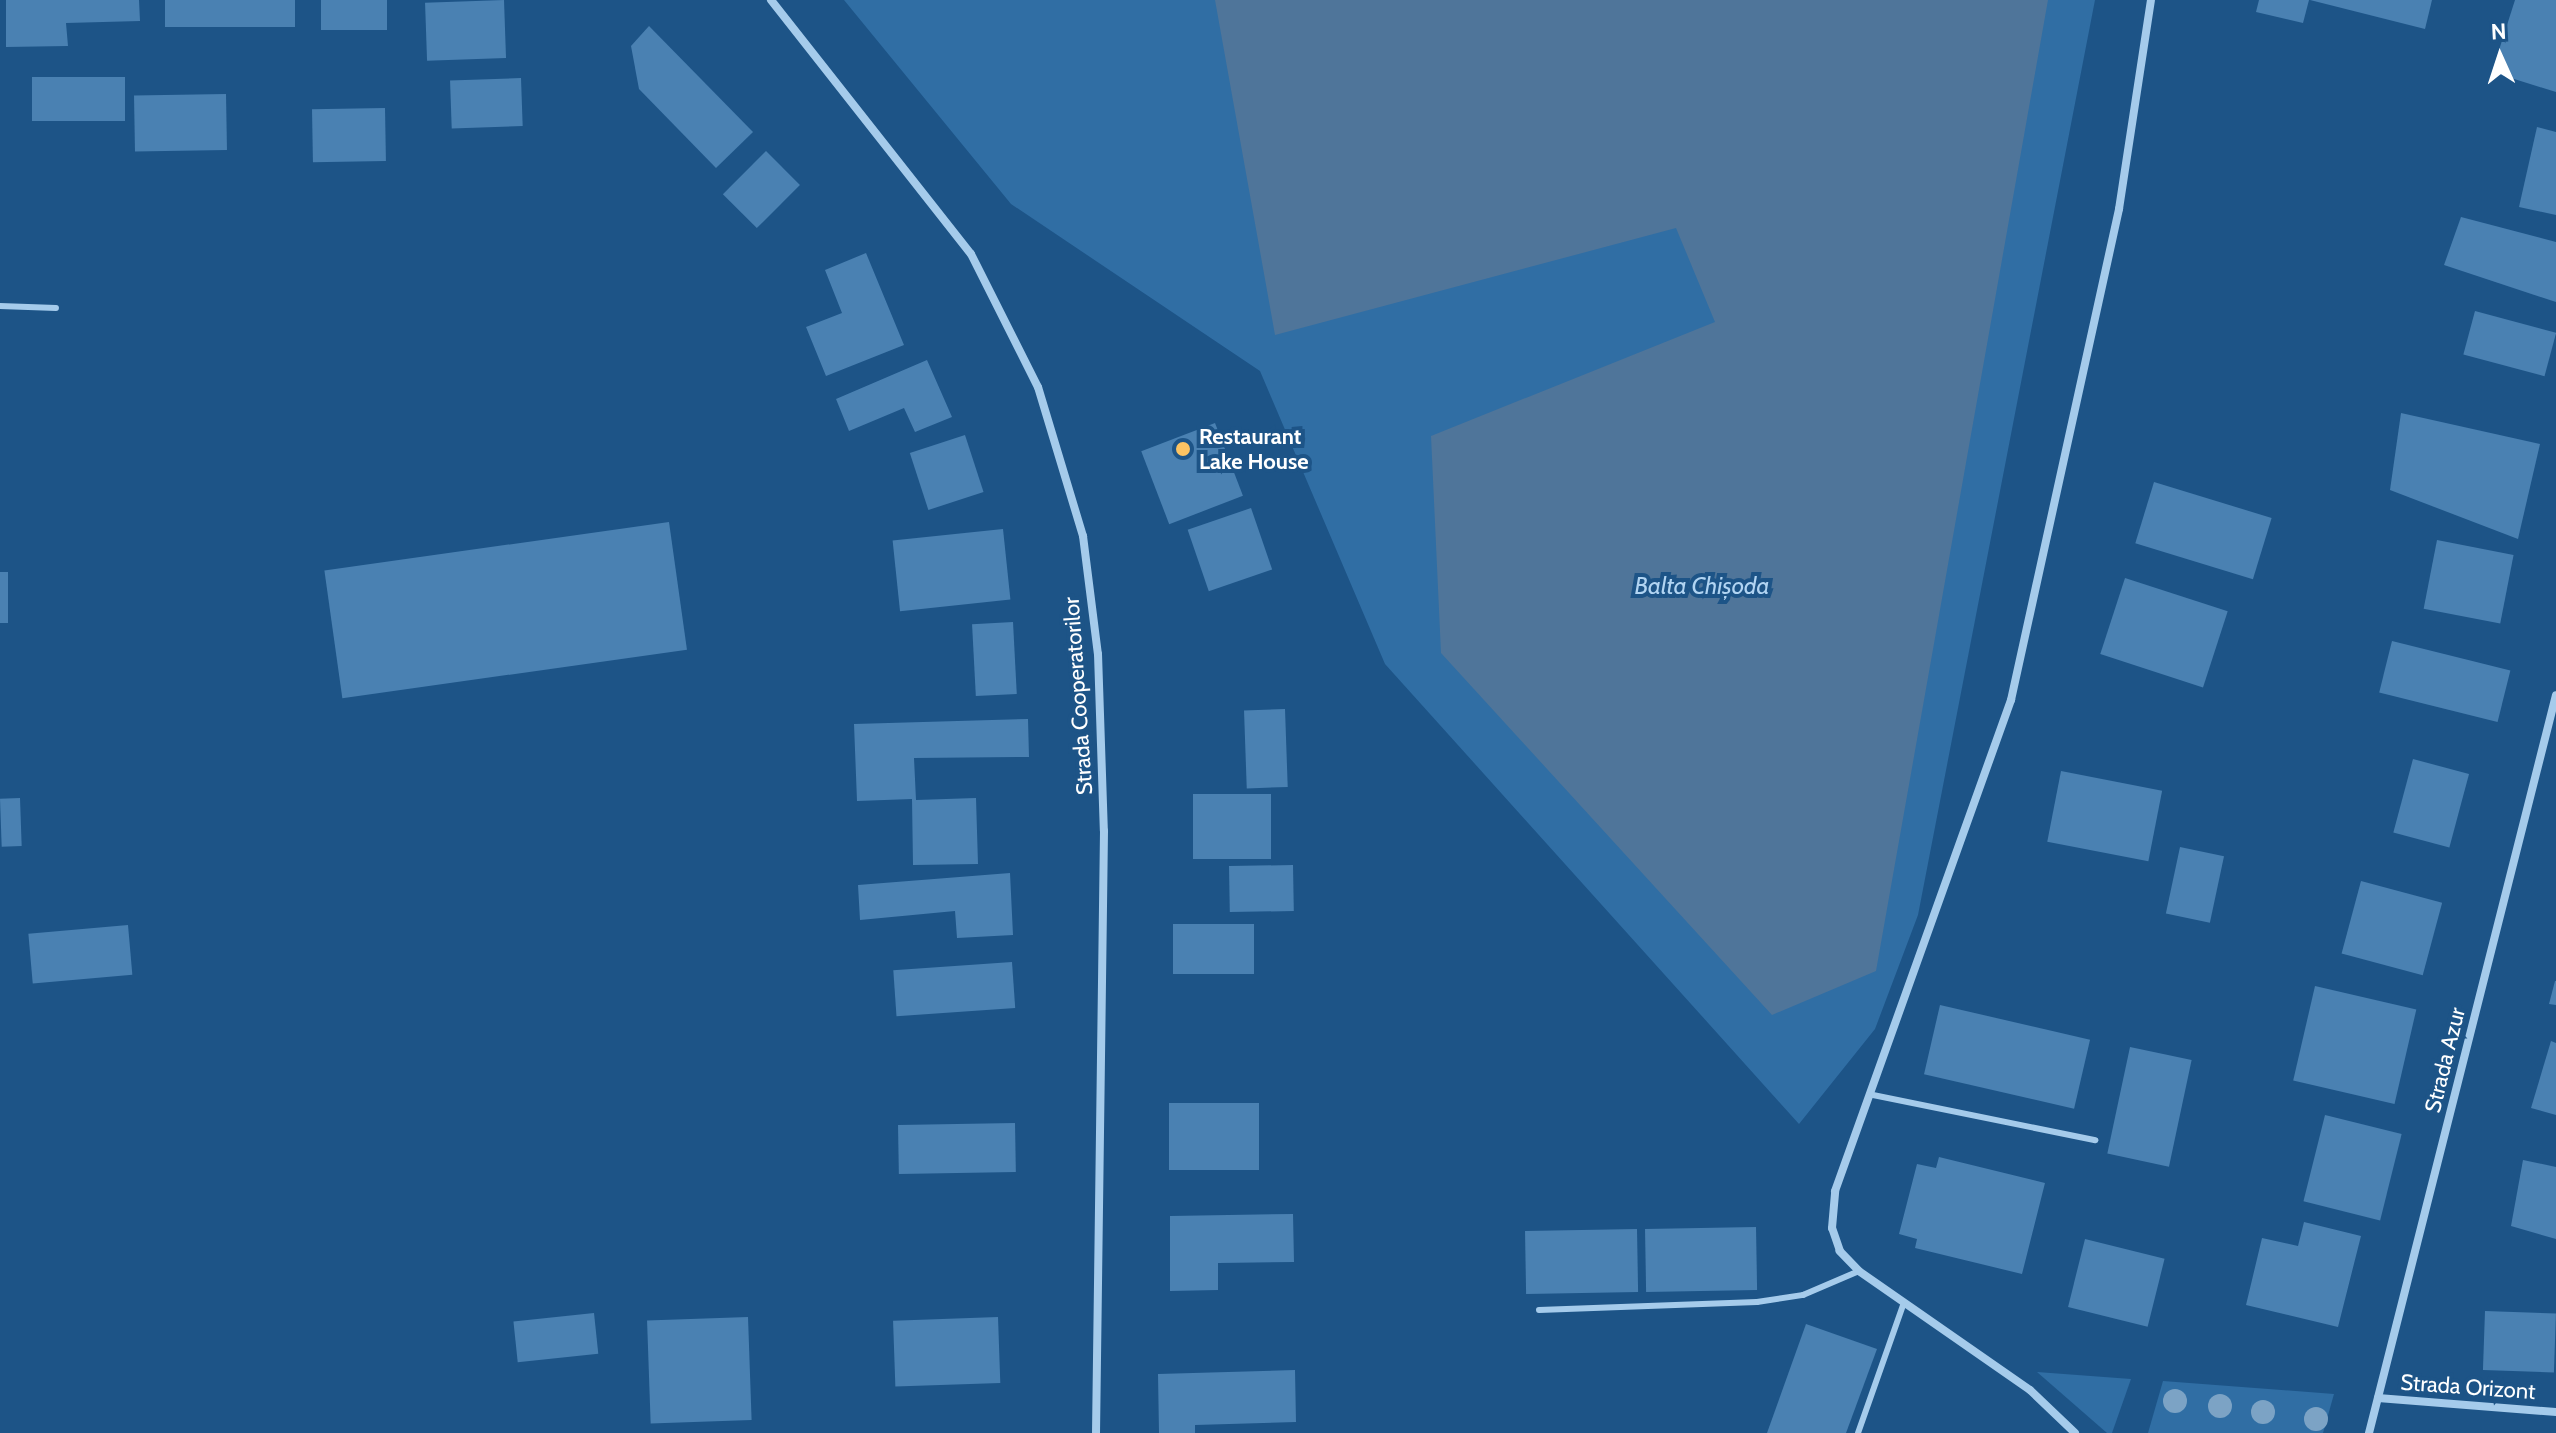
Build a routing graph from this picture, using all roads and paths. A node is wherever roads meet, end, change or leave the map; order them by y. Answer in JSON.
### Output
{"nodes":[{"id":1,"x":771,"y":0,"type":"edge"},
{"id":2,"x":2151,"y":0,"type":"edge"},
{"id":3,"x":0,"y":306,"type":"edge"},
{"id":4,"x":56,"y":308,"type":"dead end"},
{"id":5,"x":2556,"y":695,"type":"edge"},
{"id":6,"x":1873,"y":1095,"type":"junction"},
{"id":7,"x":2095,"y":1140,"type":"dead end"},
{"id":8,"x":1859,"y":1271,"type":"junction"},
{"id":9,"x":1903,"y":1305,"type":"junction"},
{"id":10,"x":1539,"y":1310,"type":"dead end"},
{"id":11,"x":2378,"y":1398,"type":"junction"},
{"id":12,"x":2556,"y":1412,"type":"edge"},
{"id":13,"x":1096,"y":1433,"type":"edge"},
{"id":14,"x":1858,"y":1433,"type":"edge"},
{"id":15,"x":2075,"y":1433,"type":"edge"},
{"id":16,"x":2369,"y":1433,"type":"edge"}],
"edges":[{"from":1,"to":13,"type":"street","name":"Strada Cooperatorilor"},
{"from":2,"to":6,"type":"street"},
{"from":3,"to":4,"type":"lane"},
{"from":5,"to":11,"type":"street","name":"Strada Azur"},
{"from":6,"to":7,"type":"lane"},
{"from":6,"to":8,"type":"street"},
{"from":8,"to":9,"type":"street"},
{"from":8,"to":10,"type":"lane"},
{"from":9,"to":14,"type":"lane"},
{"from":9,"to":15,"type":"street"},
{"from":11,"to":12,"type":"street","name":"Strada Orizont"},
{"from":11,"to":16,"type":"street","name":"Strada Azur"}]}
